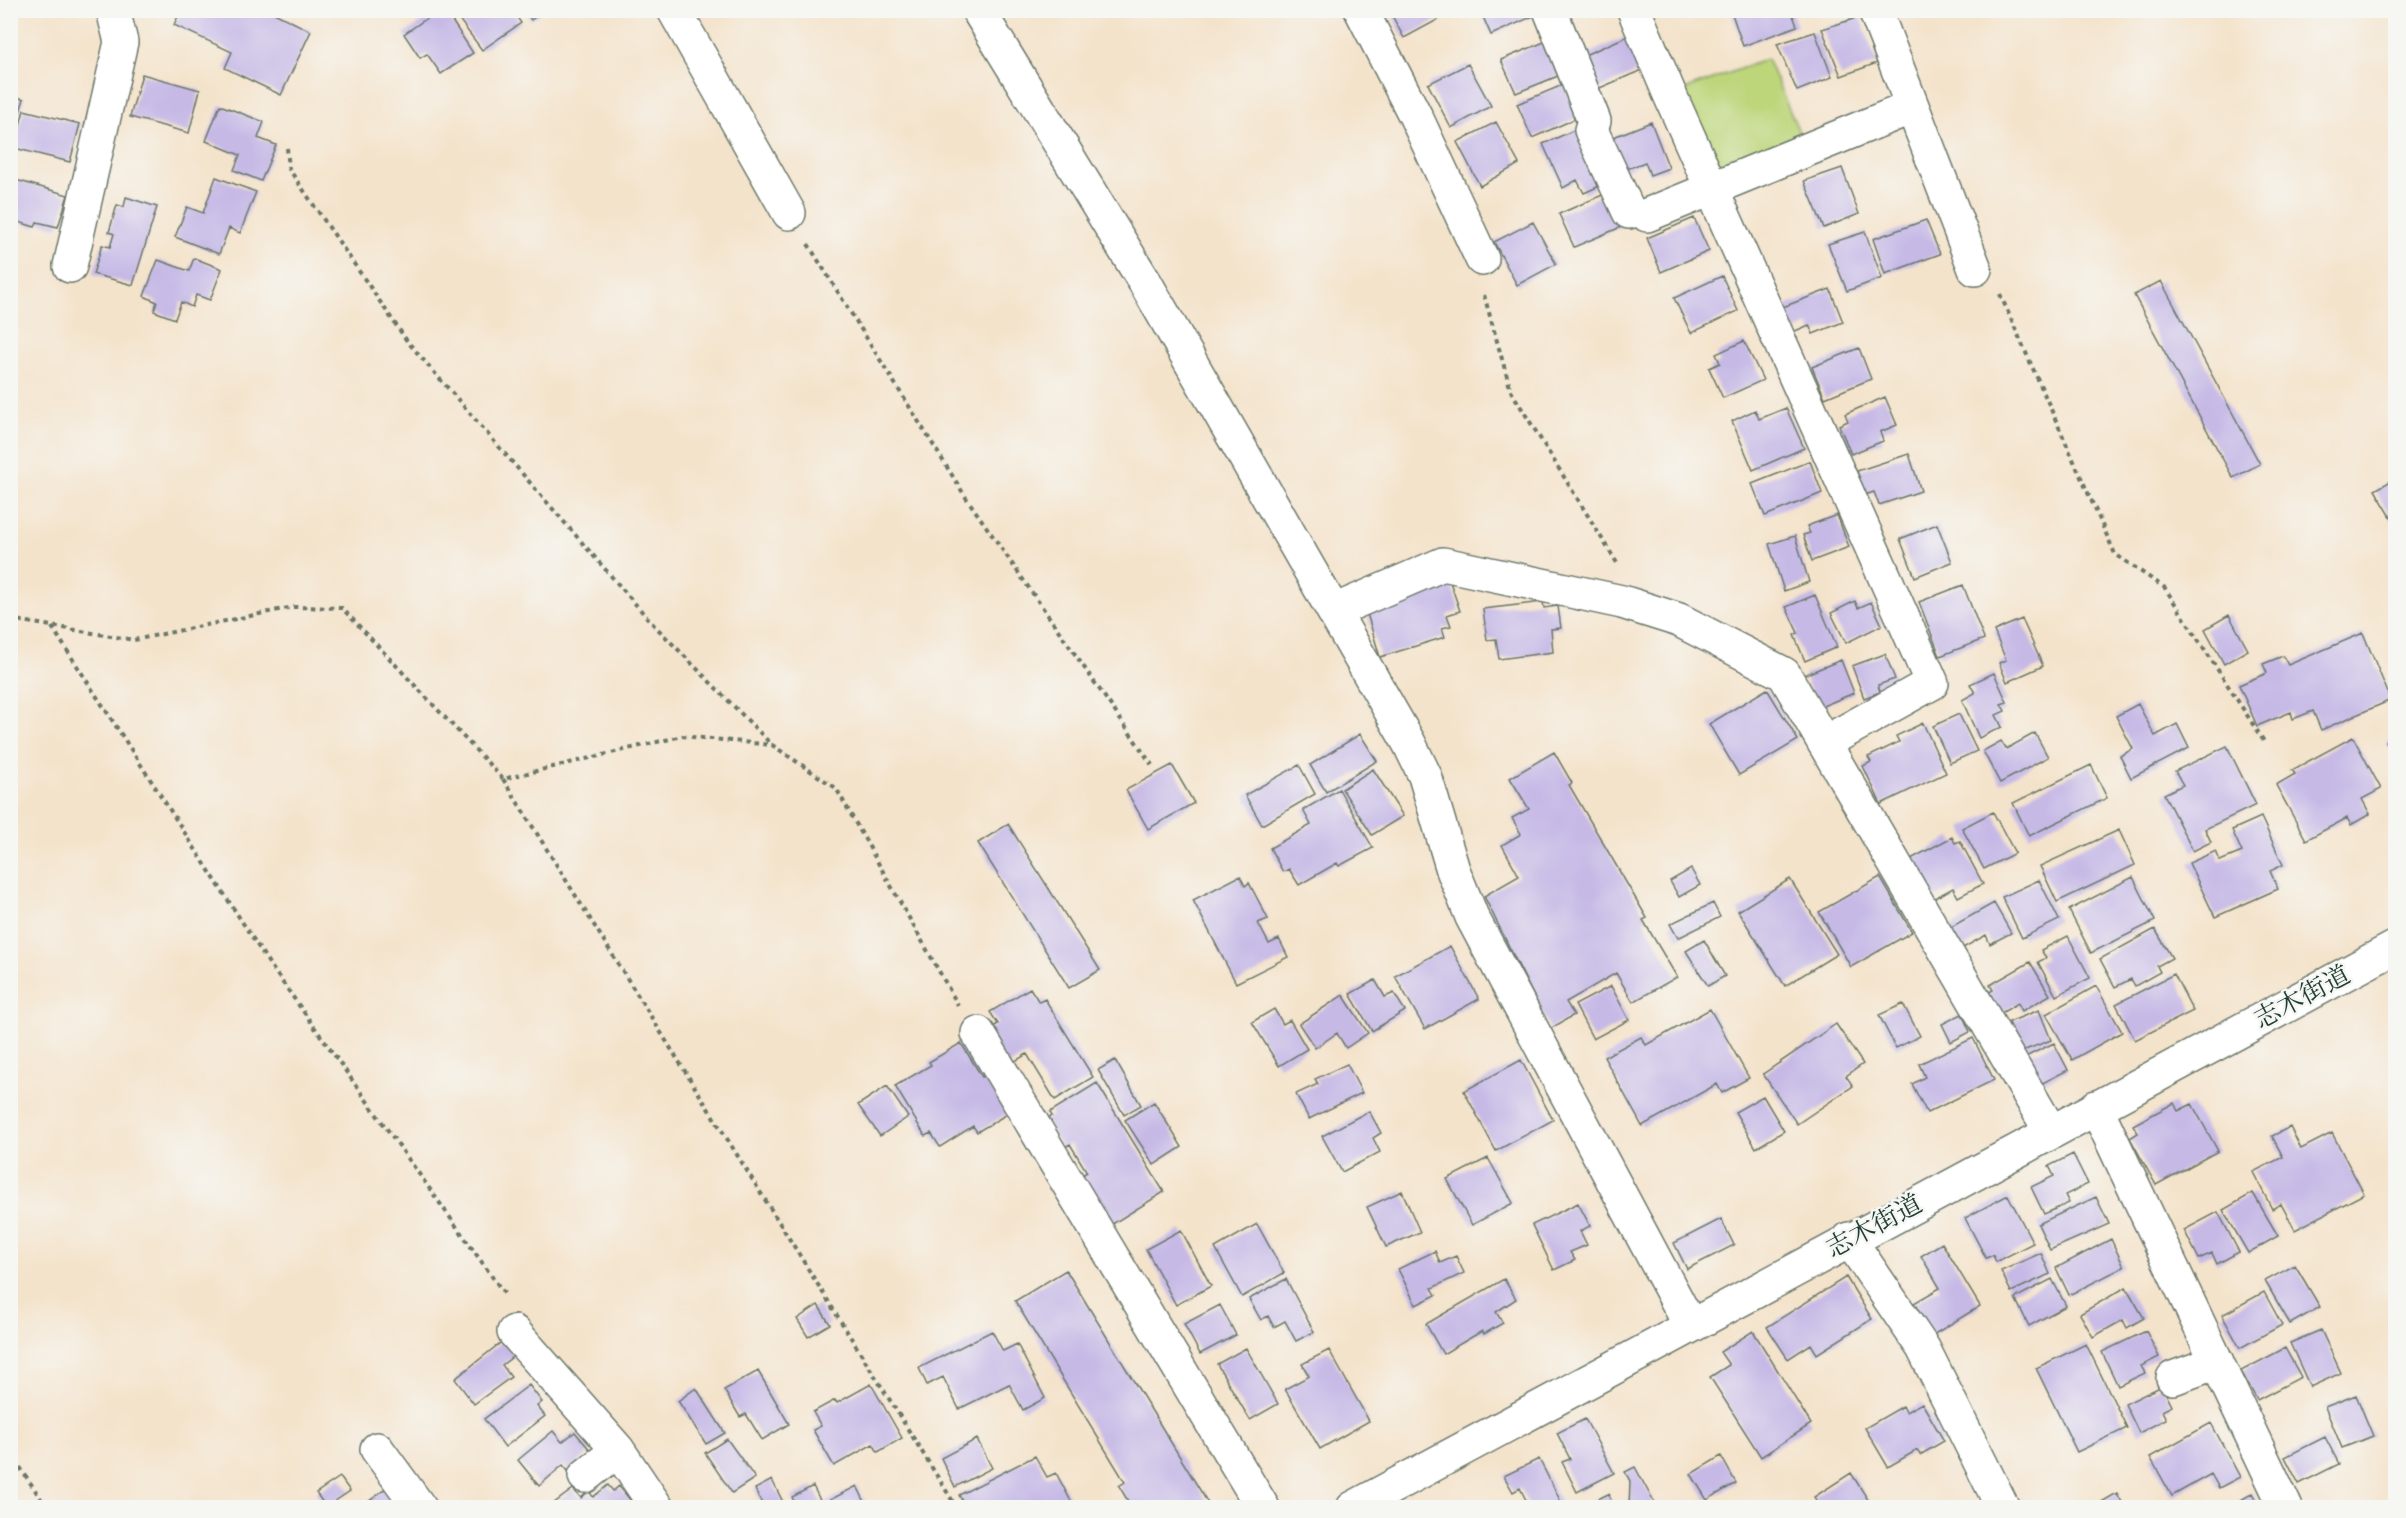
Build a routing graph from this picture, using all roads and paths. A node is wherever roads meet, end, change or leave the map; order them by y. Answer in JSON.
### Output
{"nodes":[{"id":1,"x":113,"y":10,"type":"edge"},
{"id":2,"x":674,"y":10,"type":"edge"},
{"id":3,"x":978,"y":10,"type":"edge"},
{"id":4,"x":1361,"y":10,"type":"edge"},
{"id":5,"x":1550,"y":10,"type":"edge"},
{"id":6,"x":1634,"y":10,"type":"edge"},
{"id":7,"x":1875,"y":10,"type":"edge"},
{"id":8,"x":1912,"y":107,"type":"junction"},
{"id":9,"x":287,"y":148,"type":"dead end"},
{"id":10,"x":1711,"y":189,"type":"junction"},
{"id":11,"x":789,"y":213,"type":"joint"},
{"id":12,"x":1482,"y":259,"type":"joint"},
{"id":13,"x":70,"y":266,"type":"dead end"},
{"id":14,"x":1975,"y":269,"type":"joint"},
{"id":15,"x":1617,"y":564,"type":"dead end"},
{"id":16,"x":1334,"y":611,"type":"junction"},
{"id":17,"x":10,"y":619,"type":"edge"},
{"id":18,"x":52,"y":626,"type":"junction"},
{"id":19,"x":1824,"y":743,"type":"junction"},
{"id":20,"x":2265,"y":743,"type":"dead end"},
{"id":21,"x":772,"y":745,"type":"junction"},
{"id":22,"x":1152,"y":765,"type":"dead end"},
{"id":23,"x":503,"y":779,"type":"junction"},
{"id":24,"x":2395,"y":947,"type":"edge"},
{"id":25,"x":978,"y":1033,"type":"joint"},
{"id":26,"x":2096,"y":1107,"type":"junction"},
{"id":27,"x":2051,"y":1132,"type":"junction"},
{"id":28,"x":1849,"y":1239,"type":"junction"},
{"id":29,"x":1690,"y":1324,"type":"junction"},
{"id":30,"x":514,"y":1332,"type":"joint"},
{"id":31,"x":2217,"y":1362,"type":"junction"},
{"id":32,"x":2173,"y":1378,"type":"dead end"},
{"id":33,"x":377,"y":1449,"type":"dead end"},
{"id":34,"x":618,"y":1450,"type":"junction"},
{"id":35,"x":10,"y":1452,"type":"edge"},
{"id":36,"x":585,"y":1476,"type":"dead end"},
{"id":37,"x":47,"y":1508,"type":"edge"},
{"id":38,"x":420,"y":1508,"type":"edge"},
{"id":39,"x":657,"y":1508,"type":"edge"},
{"id":40,"x":957,"y":1508,"type":"edge"},
{"id":41,"x":1263,"y":1508,"type":"edge"},
{"id":42,"x":1353,"y":1508,"type":"edge"},
{"id":43,"x":2003,"y":1508,"type":"edge"},
{"id":44,"x":2286,"y":1508,"type":"edge"}],
"edges":[{"from":1,"to":13,"type":"street"},
{"from":2,"to":11,"type":"street"},
{"from":3,"to":16,"type":"street"},
{"from":4,"to":12,"type":"street"},
{"from":5,"to":10,"type":"street"},
{"from":6,"to":10,"type":"street"},
{"from":7,"to":8,"type":"street"},
{"from":8,"to":10,"type":"street"},
{"from":8,"to":14,"type":"street"},
{"from":9,"to":21,"type":"path"},
{"from":10,"to":19,"type":"street"},
{"from":11,"to":22,"type":"path"},
{"from":12,"to":15,"type":"path"},
{"from":14,"to":20,"type":"path"},
{"from":16,"to":19,"type":"street"},
{"from":16,"to":29,"type":"street"},
{"from":17,"to":18,"type":"path"},
{"from":18,"to":23,"type":"path"},
{"from":18,"to":30,"type":"path"},
{"from":19,"to":27,"type":"street"},
{"from":21,"to":23,"type":"path"},
{"from":21,"to":25,"type":"path"},
{"from":23,"to":40,"type":"path"},
{"from":24,"to":26,"type":"street","name":"志木街道"},
{"from":25,"to":41,"type":"street"},
{"from":26,"to":27,"type":"street","name":"志木街道"},
{"from":26,"to":31,"type":"street"},
{"from":27,"to":28,"type":"street","name":"志木街道"},
{"from":28,"to":29,"type":"street","name":"志木街道"},
{"from":28,"to":43,"type":"street"},
{"from":29,"to":42,"type":"street","name":"志木街道"},
{"from":30,"to":34,"type":"street"},
{"from":31,"to":32,"type":"street"},
{"from":31,"to":44,"type":"street"},
{"from":33,"to":38,"type":"street"},
{"from":34,"to":36,"type":"street"},
{"from":34,"to":39,"type":"street"},
{"from":35,"to":37,"type":"path"}]}
